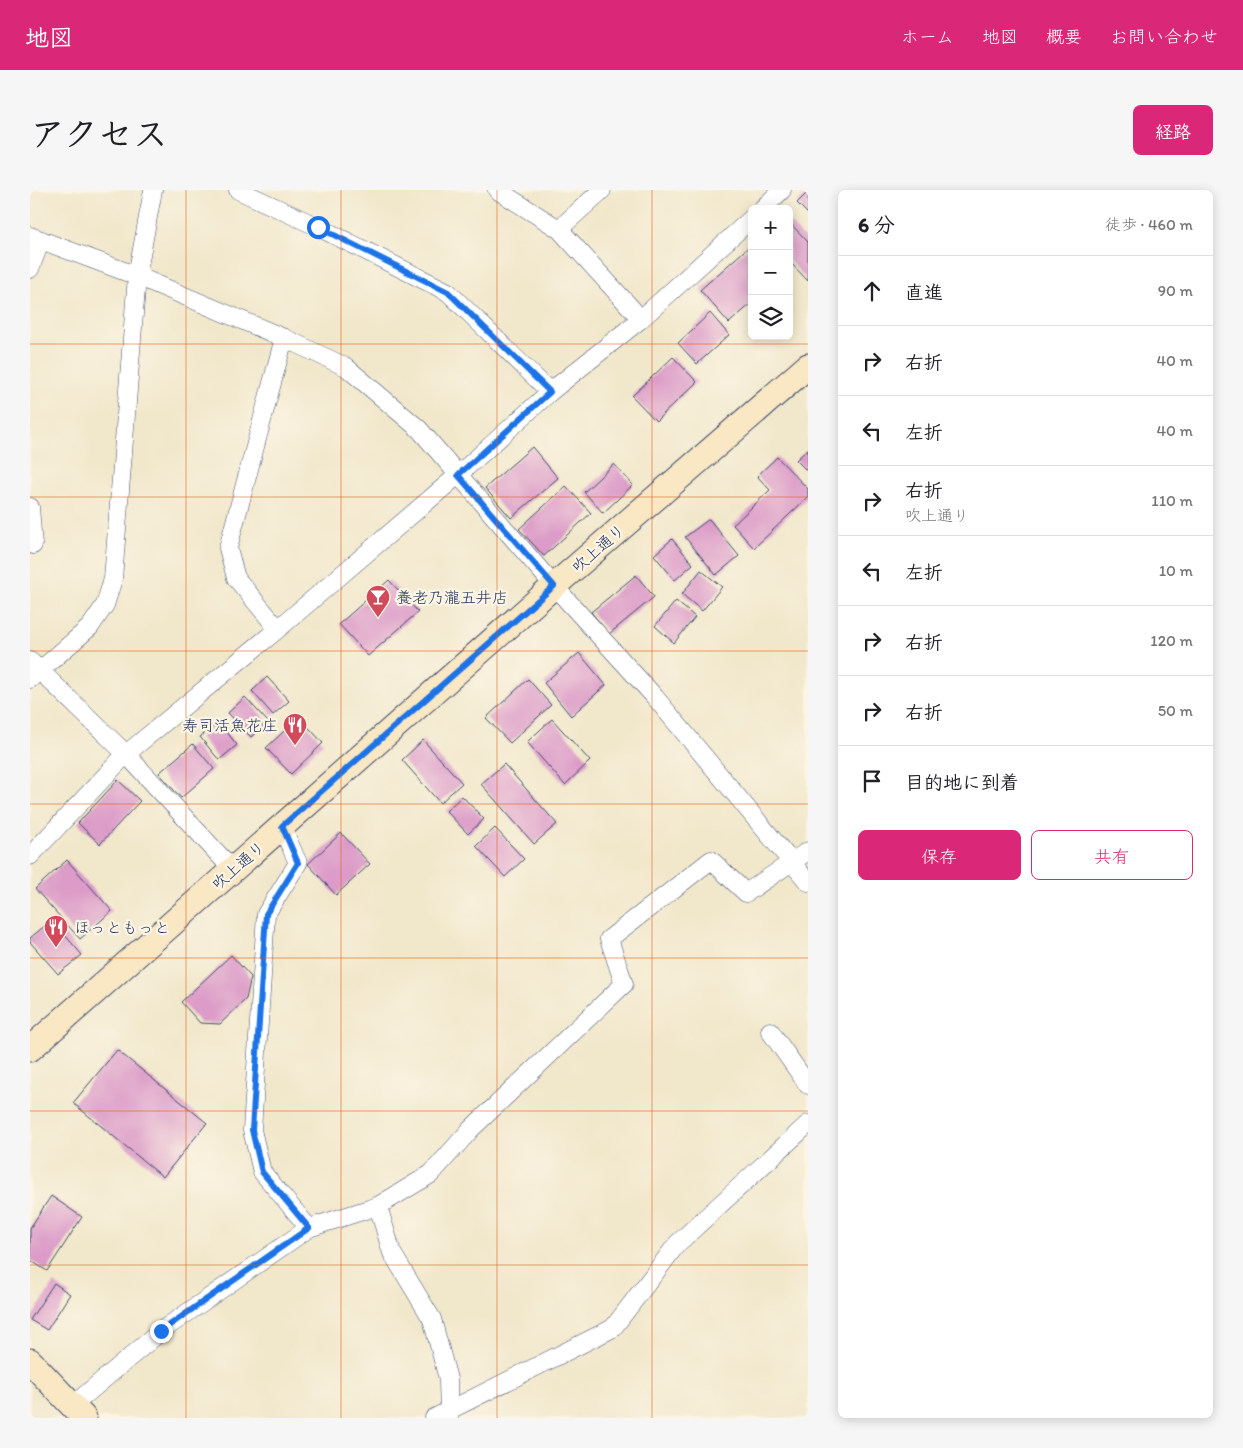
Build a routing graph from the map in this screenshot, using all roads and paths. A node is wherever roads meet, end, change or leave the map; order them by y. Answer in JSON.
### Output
{"nodes":[{"id":1,"x":153,"y":190,"type":"edge"},
{"id":2,"x":238,"y":190,"type":"edge"},
{"id":3,"x":497,"y":190,"type":"edge"},
{"id":4,"x":602,"y":190,"type":"edge"},
{"id":5,"x":782,"y":190,"type":"edge"},
{"id":6,"x":766,"y":205,"type":"edge"},
{"id":7,"x":748,"y":222,"type":"edge"},
{"id":8,"x":559,"y":229,"type":"junction"},
{"id":9,"x":36,"y":238,"type":"edge"},
{"id":10,"x":30,"y":269,"type":"edge"},
{"id":11,"x":137,"y":276,"type":"junction"},
{"id":12,"x":641,"y":319,"type":"junction"},
{"id":13,"x":284,"y":338,"type":"junction"},
{"id":14,"x":808,"y":366,"type":"edge"},
{"id":15,"x":550,"y":392,"type":"junction"},
{"id":16,"x":458,"y":475,"type":"junction"},
{"id":17,"x":30,"y":507,"type":"edge"},
{"id":18,"x":33,"y":545,"type":"dead end"},
{"id":19,"x":554,"y":586,"type":"junction"},
{"id":20,"x":278,"y":629,"type":"junction"},
{"id":21,"x":33,"y":671,"type":"edge"},
{"id":22,"x":126,"y":754,"type":"junction"},
{"id":23,"x":282,"y":826,"type":"junction"},
{"id":24,"x":808,"y":851,"type":"edge"},
{"id":25,"x":30,"y":856,"type":"edge"},
{"id":26,"x":791,"y":862,"type":"junction"},
{"id":27,"x":233,"y":870,"type":"junction"},
{"id":28,"x":808,"y":882,"type":"edge"},
{"id":29,"x":770,"y":1030,"type":"dead end"},
{"id":30,"x":30,"y":1049,"type":"edge"},
{"id":31,"x":808,"y":1085,"type":"edge"},
{"id":32,"x":808,"y":1124,"type":"edge"},
{"id":33,"x":378,"y":1206,"type":"junction"},
{"id":34,"x":309,"y":1228,"type":"junction"},
{"id":35,"x":30,"y":1360,"type":"edge"},
{"id":36,"x":78,"y":1412,"type":"edge"},
{"id":37,"x":449,"y":1414,"type":"edge"},
{"id":38,"x":434,"y":1418,"type":"edge"}],
"edges":[{"from":1,"to":11,"type":"street"},
{"from":2,"to":15,"type":"street"},
{"from":3,"to":8,"type":"street"},
{"from":4,"to":8,"type":"street"},
{"from":5,"to":6,"type":"street"},
{"from":7,"to":12,"type":"street"},
{"from":8,"to":12,"type":"street"},
{"from":9,"to":10,"type":"street"},
{"from":9,"to":11,"type":"street"},
{"from":11,"to":13,"type":"street"},
{"from":11,"to":21,"type":"street"},
{"from":12,"to":15,"type":"street"},
{"from":13,"to":16,"type":"street"},
{"from":13,"to":20,"type":"street"},
{"from":14,"to":19,"type":"street","name":"吹上通り"},
{"from":15,"to":16,"type":"street"},
{"from":16,"to":19,"type":"street"},
{"from":16,"to":20,"type":"street"},
{"from":17,"to":18,"type":"street"},
{"from":19,"to":23,"type":"street","name":"吹上通り"},
{"from":19,"to":26,"type":"street"},
{"from":20,"to":22,"type":"street"},
{"from":21,"to":22,"type":"street"},
{"from":22,"to":25,"type":"street"},
{"from":22,"to":27,"type":"street"},
{"from":23,"to":27,"type":"street","name":"吹上通り"},
{"from":23,"to":34,"type":"street"},
{"from":24,"to":26,"type":"street"},
{"from":26,"to":28,"type":"street"},
{"from":26,"to":33,"type":"street"},
{"from":27,"to":30,"type":"street","name":"吹上通り"},
{"from":29,"to":31,"type":"street"},
{"from":32,"to":37,"type":"street"},
{"from":33,"to":34,"type":"street"},
{"from":33,"to":37,"type":"street"},
{"from":34,"to":36,"type":"street"},
{"from":35,"to":36,"type":"street"},
{"from":37,"to":38,"type":"street"}]}
